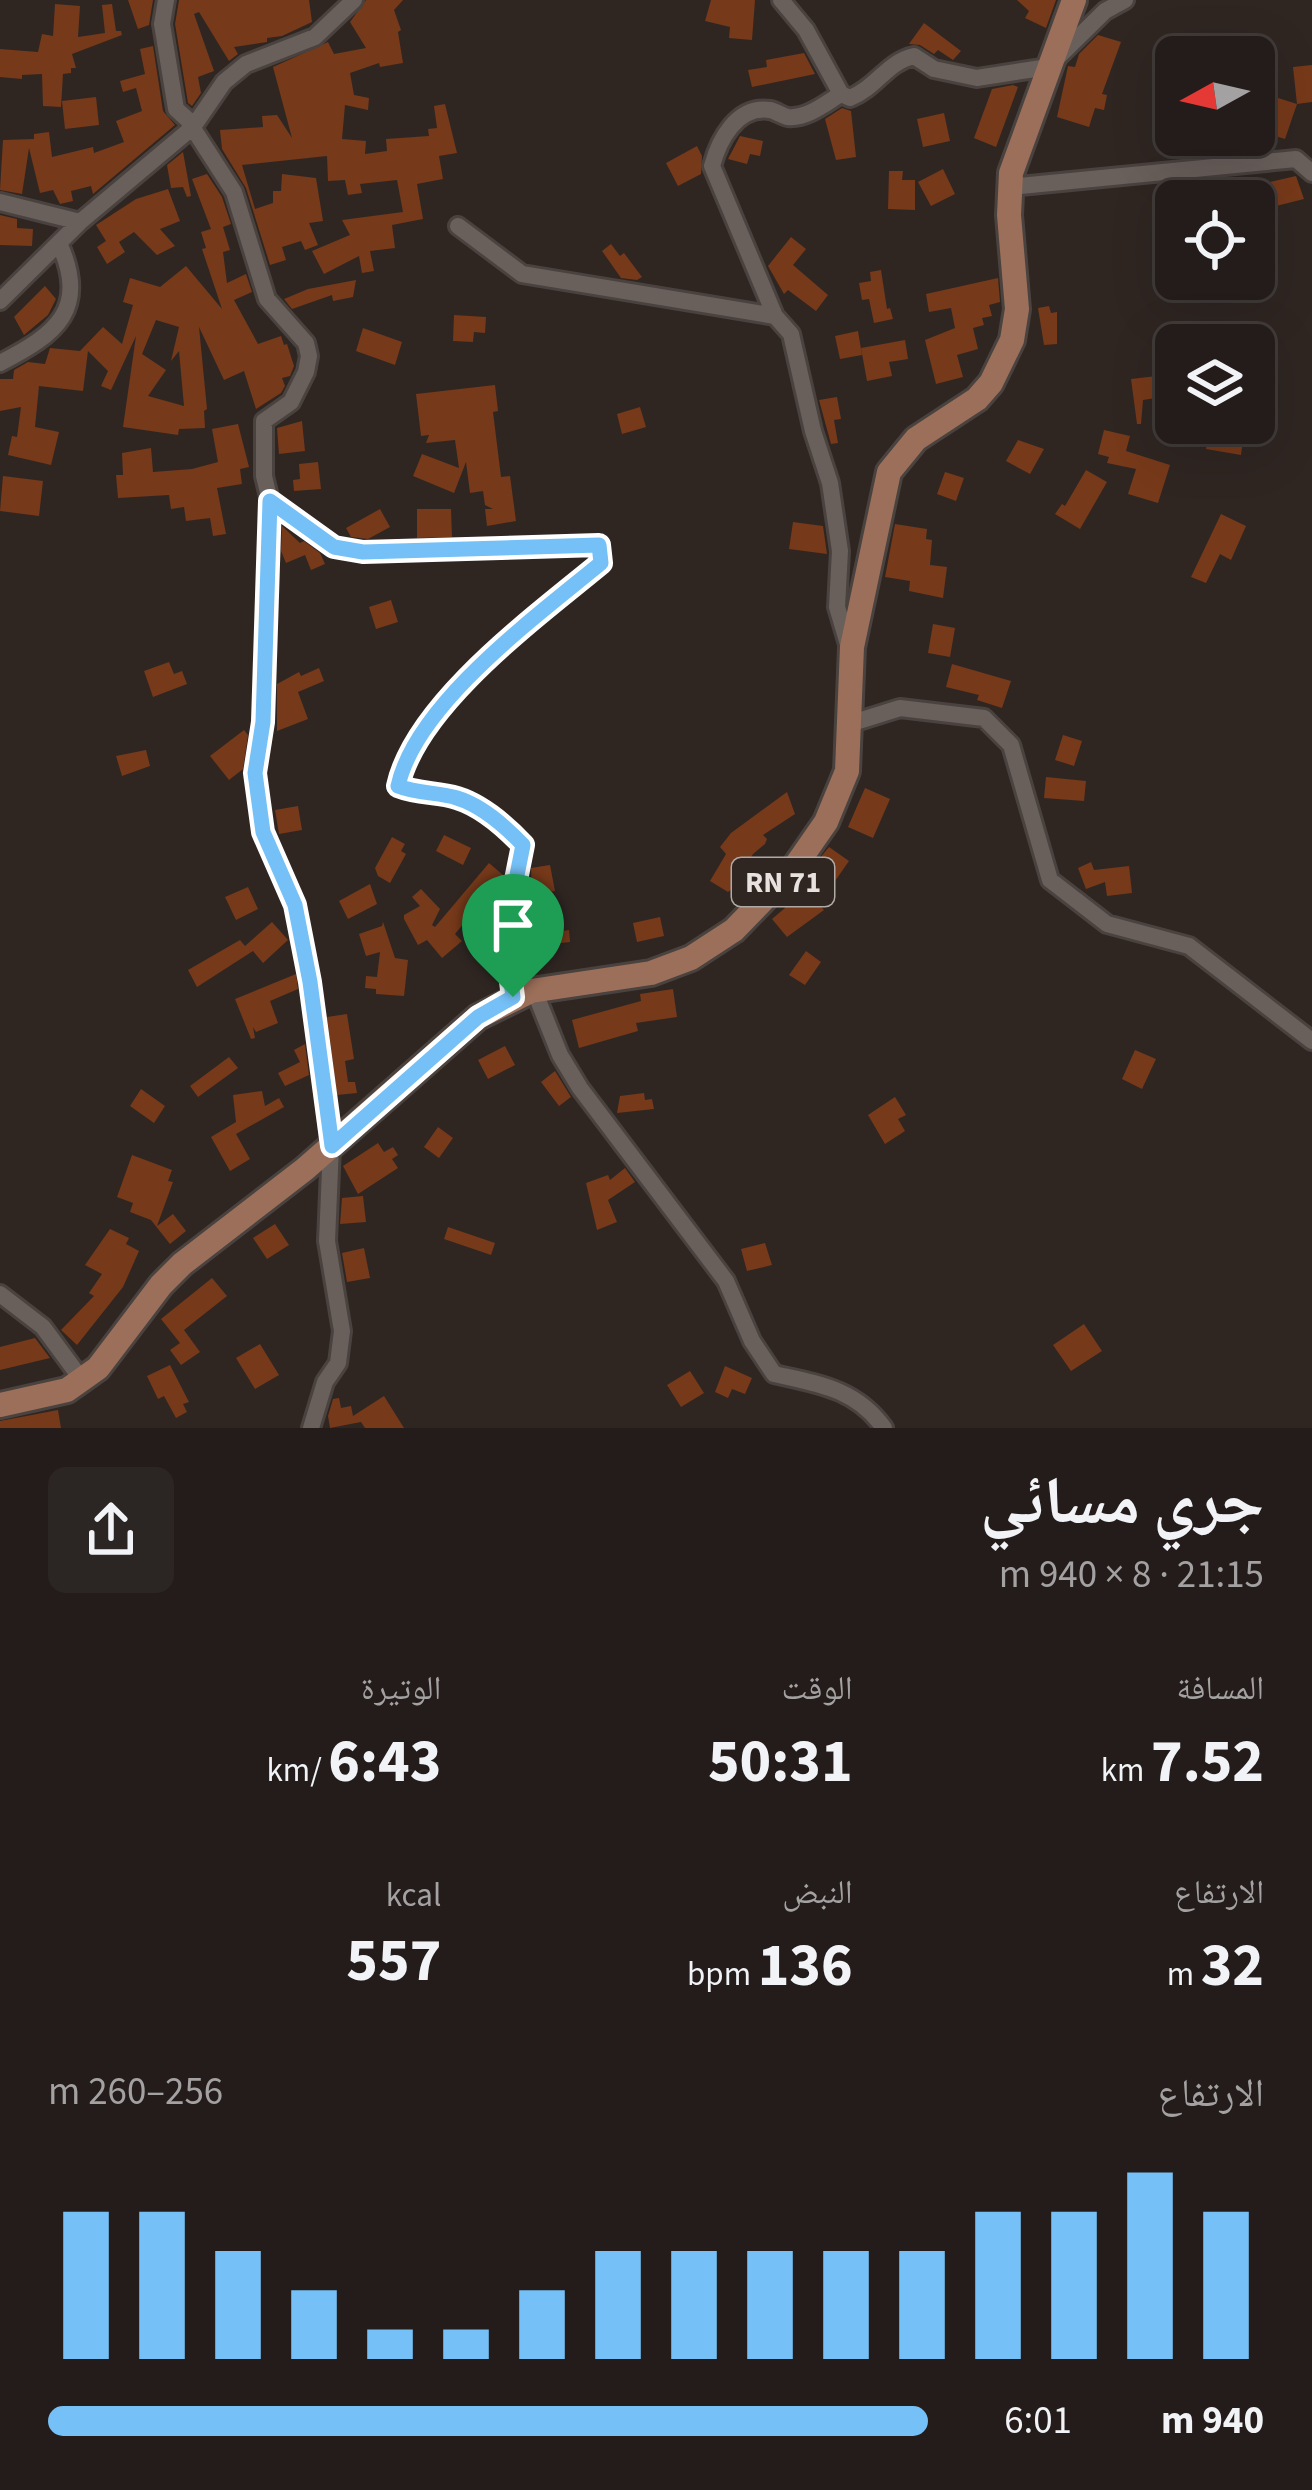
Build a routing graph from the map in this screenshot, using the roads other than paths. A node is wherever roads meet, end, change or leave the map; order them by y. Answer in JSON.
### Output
{"nodes":[{"id":1,"x":166,"y":0,"type":"edge"},
{"id":2,"x":354,"y":0,"type":"edge"},
{"id":3,"x":782,"y":0,"type":"edge"},
{"id":4,"x":1074,"y":0,"type":"edge"},
{"id":5,"x":1125,"y":0,"type":"edge"},
{"id":6,"x":1048,"y":67,"type":"junction"},
{"id":7,"x":841,"y":94,"type":"junction"},
{"id":8,"x":193,"y":127,"type":"junction"},
{"id":9,"x":1312,"y":172,"type":"edge"},
{"id":10,"x":1010,"y":187,"type":"junction"},
{"id":11,"x":0,"y":202,"type":"edge"},
{"id":12,"x":80,"y":222,"type":"junction"},
{"id":13,"x":458,"y":226,"type":"dead end"},
{"id":14,"x":59,"y":243,"type":"junction"},
{"id":15,"x":0,"y":301,"type":"edge"},
{"id":16,"x":775,"y":316,"type":"junction"},
{"id":17,"x":0,"y":363,"type":"edge"},
{"id":18,"x":270,"y":501,"type":"junction"},
{"id":19,"x":851,"y":657,"type":"junction"},
{"id":20,"x":849,"y":724,"type":"junction"},
{"id":21,"x":524,"y":993,"type":"junction"},
{"id":22,"x":1312,"y":1041,"type":"edge"},
{"id":23,"x":332,"y":1146,"type":"junction"},
{"id":24,"x":0,"y":1294,"type":"edge"},
{"id":25,"x":82,"y":1381,"type":"junction"},
{"id":26,"x":0,"y":1405,"type":"edge"},
{"id":27,"x":311,"y":1428,"type":"edge"},
{"id":28,"x":884,"y":1428,"type":"edge"}],
"edges":[{"from":1,"to":8,"type":"street"},
{"from":2,"to":8,"type":"street"},
{"from":3,"to":7,"type":"street"},
{"from":4,"to":6,"type":"main road","number":"RN 71"},
{"from":5,"to":6,"type":"street"},
{"from":6,"to":7,"type":"street"},
{"from":6,"to":10,"type":"main road","number":"RN 71"},
{"from":7,"to":16,"type":"street"},
{"from":8,"to":12,"type":"street"},
{"from":8,"to":18,"type":"street"},
{"from":9,"to":10,"type":"street"},
{"from":10,"to":19,"type":"main road","number":"RN 71"},
{"from":11,"to":12,"type":"street"},
{"from":12,"to":14,"type":"street"},
{"from":13,"to":16,"type":"street"},
{"from":14,"to":15,"type":"street"},
{"from":14,"to":17,"type":"street"},
{"from":16,"to":19,"type":"street"},
{"from":18,"to":21,"type":"street"},
{"from":18,"to":23,"type":"street"},
{"from":19,"to":20,"type":"main road","number":"RN 71"},
{"from":20,"to":21,"type":"main road","number":"RN 71"},
{"from":20,"to":22,"type":"street"},
{"from":21,"to":23,"type":"main road","number":"RN 71"},
{"from":21,"to":28,"type":"street"},
{"from":23,"to":25,"type":"main road","number":"RN 71"},
{"from":23,"to":27,"type":"street"},
{"from":24,"to":25,"type":"street"},
{"from":25,"to":26,"type":"main road","number":"RN 71"}]}
